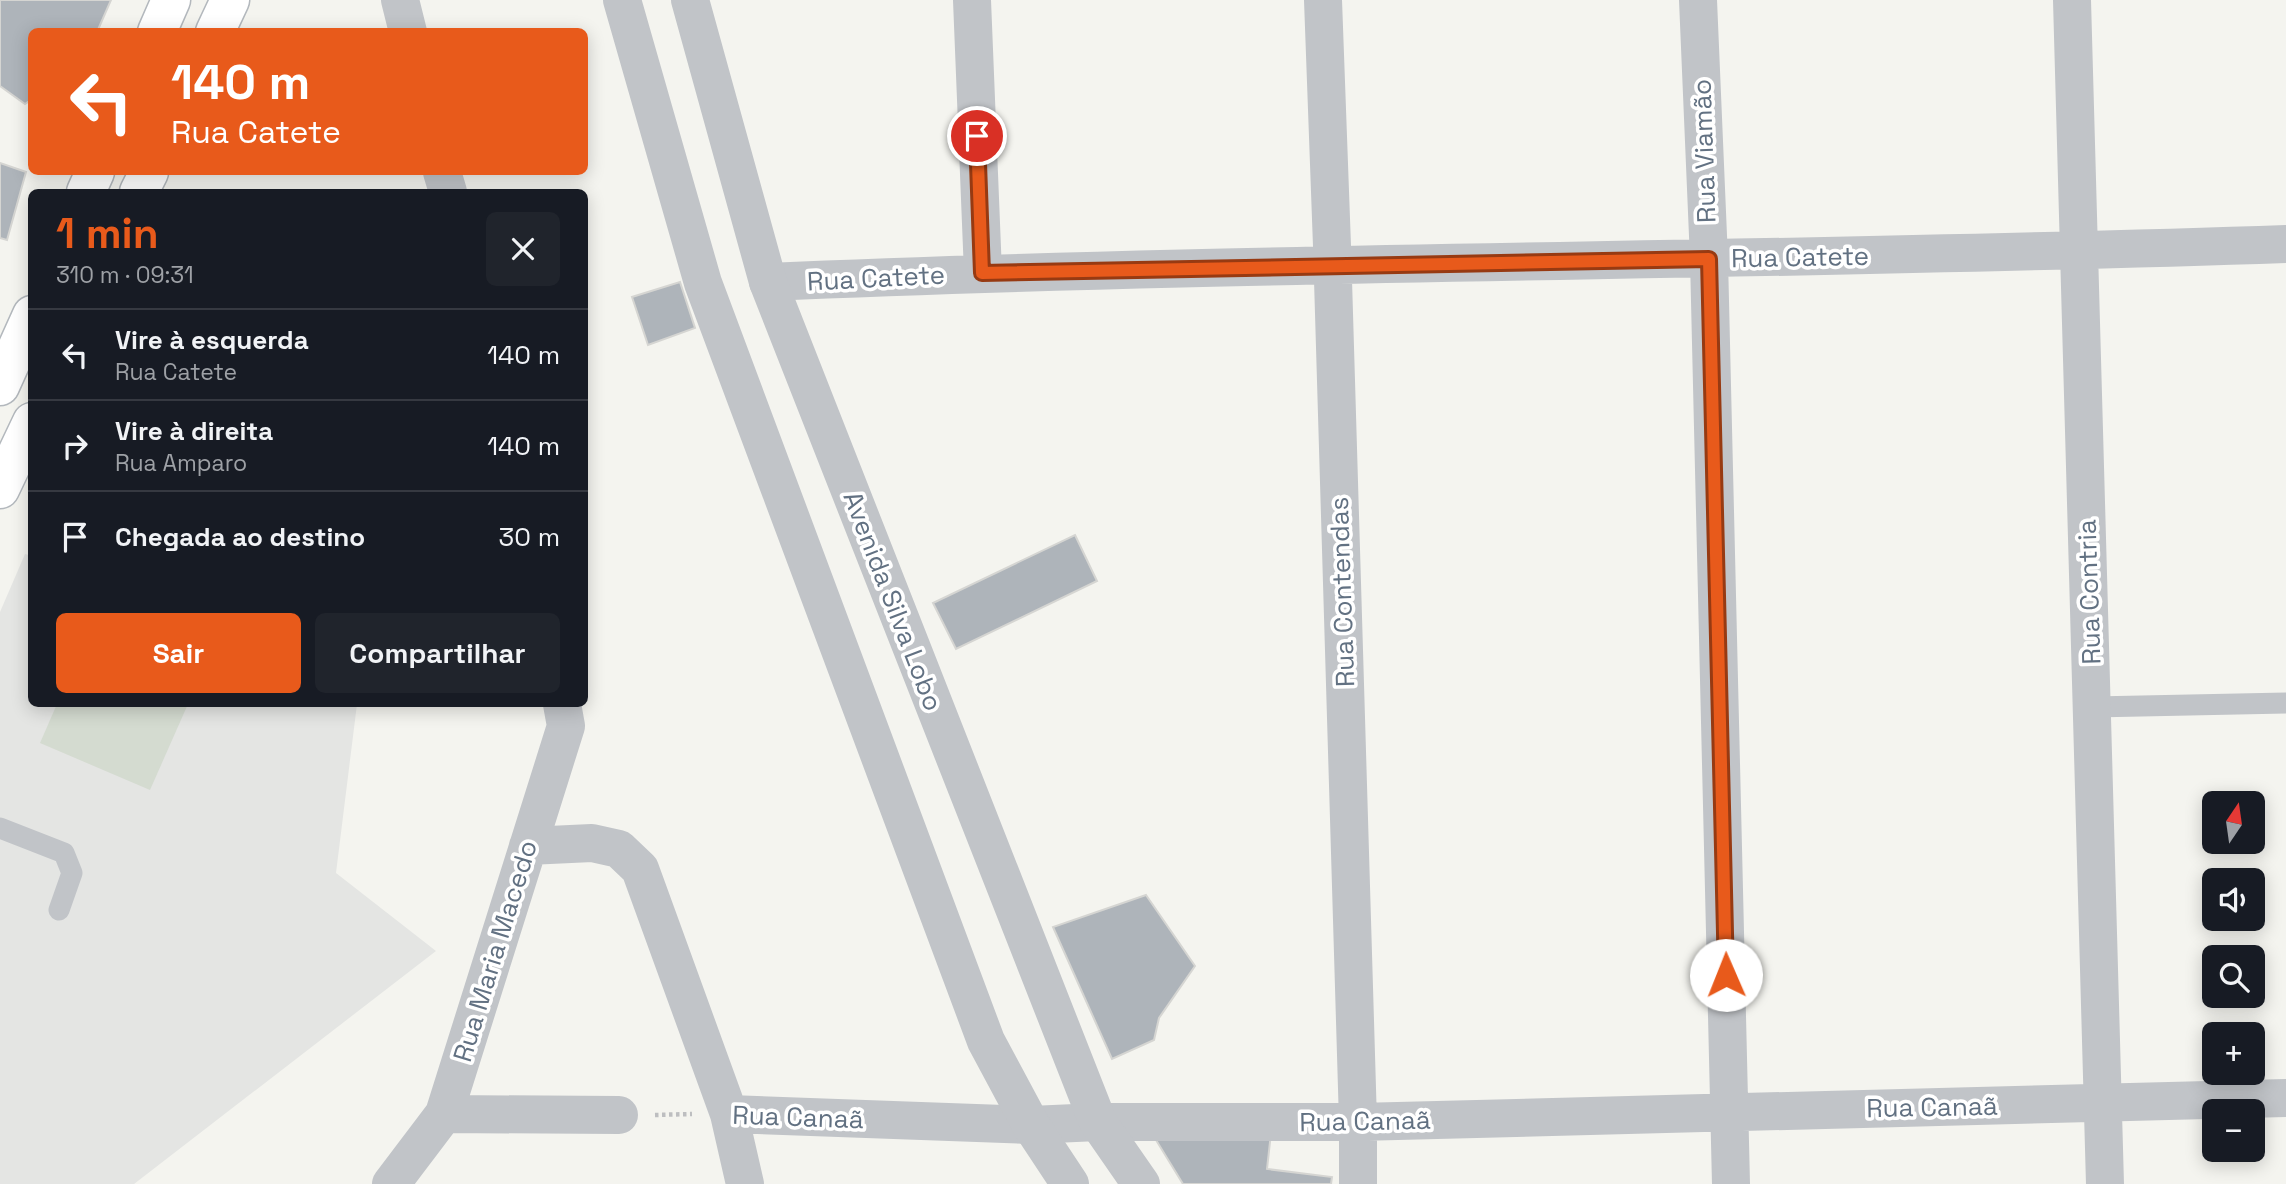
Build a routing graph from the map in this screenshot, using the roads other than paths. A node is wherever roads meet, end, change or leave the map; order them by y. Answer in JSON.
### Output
{"nodes":[{"id":1,"x":171,"y":0,"type":"edge"},
{"id":2,"x":230,"y":0,"type":"edge"},
{"id":3,"x":400,"y":0,"type":"edge"},
{"id":4,"x":622,"y":0,"type":"edge"},
{"id":5,"x":690,"y":0,"type":"edge"},
{"id":6,"x":972,"y":0,"type":"edge"},
{"id":7,"x":1323,"y":0,"type":"edge"},
{"id":8,"x":1698,"y":0,"type":"edge"},
{"id":9,"x":2071,"y":0,"type":"edge"},
{"id":10,"x":159,"y":28,"type":"edge"},
{"id":11,"x":217,"y":28,"type":"edge"},
{"id":12,"x":407,"y":28,"type":"edge"},
{"id":13,"x":2286,"y":244,"type":"edge"},
{"id":14,"x":2080,"y":251,"type":"junction"},
{"id":15,"x":1709,"y":259,"type":"junction"},
{"id":16,"x":1333,"y":265,"type":"junction"},
{"id":17,"x":982,"y":273,"type":"junction"},
{"id":18,"x":768,"y":282,"type":"junction"},
{"id":19,"x":28,"y":324,"type":"edge"},
{"id":20,"x":0,"y":386,"type":"edge"},
{"id":21,"x":28,"y":434,"type":"edge"},
{"id":22,"x":14,"y":476,"type":"edge"},
{"id":23,"x":2286,"y":703,"type":"edge"},
{"id":24,"x":563,"y":707,"type":"edge"},
{"id":25,"x":2093,"y":707,"type":"junction"},
{"id":26,"x":0,"y":828,"type":"edge"},
{"id":27,"x":528,"y":846,"type":"junction"},
{"id":28,"x":59,"y":910,"type":"dead end"},
{"id":29,"x":2286,"y":1098,"type":"edge"},
{"id":30,"x":2104,"y":1103,"type":"junction"},
{"id":31,"x":1729,"y":1112,"type":"junction"},
{"id":32,"x":443,"y":1114,"type":"junction"},
{"id":33,"x":729,"y":1114,"type":"junction"},
{"id":34,"x":619,"y":1115,"type":"road end"},
{"id":35,"x":1098,"y":1122,"type":"junction"},
{"id":36,"x":1358,"y":1122,"type":"junction"},
{"id":37,"x":1031,"y":1125,"type":"junction"},
{"id":38,"x":391,"y":1184,"type":"edge"},
{"id":39,"x":745,"y":1184,"type":"edge"},
{"id":40,"x":1070,"y":1184,"type":"edge"},
{"id":41,"x":1141,"y":1184,"type":"edge"},
{"id":42,"x":1358,"y":1184,"type":"edge"},
{"id":43,"x":1731,"y":1184,"type":"edge"},
{"id":44,"x":2105,"y":1184,"type":"edge"}],
"edges":[{"from":1,"to":10,"type":"main road"},
{"from":2,"to":11,"type":"main road"},
{"from":3,"to":12,"type":"street"},
{"from":4,"to":37,"type":"street"},
{"from":5,"to":18,"type":"street","name":"Avenida Silva Lobo"},
{"from":6,"to":17,"type":"street"},
{"from":7,"to":16,"type":"street","name":"Rua Contendas"},
{"from":8,"to":15,"type":"street","name":"Rua Viamão"},
{"from":9,"to":14,"type":"street","name":"Rua Contria"},
{"from":13,"to":14,"type":"street","name":"Rua Catete"},
{"from":14,"to":15,"type":"street","name":"Rua Catete"},
{"from":14,"to":25,"type":"street","name":"Rua Contria"},
{"from":15,"to":16,"type":"street","name":"Rua Catete"},
{"from":15,"to":31,"type":"street","name":"Rua Viamão"},
{"from":16,"to":17,"type":"street","name":"Rua Catete"},
{"from":16,"to":36,"type":"street","name":"Rua Contendas"},
{"from":17,"to":18,"type":"street","name":"Rua Catete"},
{"from":18,"to":35,"type":"street","name":"Avenida Silva Lobo"},
{"from":19,"to":20,"type":"main road"},
{"from":21,"to":22,"type":"main road"},
{"from":23,"to":25,"type":"lane"},
{"from":24,"to":27,"type":"street","name":"Rua Maria Macedo"},
{"from":25,"to":30,"type":"street","name":"Rua Contria"},
{"from":26,"to":28,"type":"lane"},
{"from":27,"to":32,"type":"street","name":"Rua Maria Macedo"},
{"from":27,"to":33,"type":"street"},
{"from":29,"to":30,"type":"street","name":"Rua Canaã"},
{"from":30,"to":31,"type":"street","name":"Rua Canaã"},
{"from":30,"to":44,"type":"street","name":"Rua Contria"},
{"from":31,"to":36,"type":"street","name":"Rua Canaã"},
{"from":31,"to":43,"type":"street","name":"Rua Viamão"},
{"from":32,"to":34,"type":"street"},
{"from":32,"to":38,"type":"street","name":"Rua Maria Macedo"},
{"from":33,"to":37,"type":"street","name":"Rua Canaã"},
{"from":33,"to":39,"type":"street"},
{"from":35,"to":36,"type":"street","name":"Rua Canaã"},
{"from":35,"to":37,"type":"street","name":"Rua Canaã"},
{"from":35,"to":41,"type":"street","name":"Avenida Silva Lobo"},
{"from":36,"to":42,"type":"street","name":"Rua Contendas"},
{"from":37,"to":40,"type":"street"}]}
